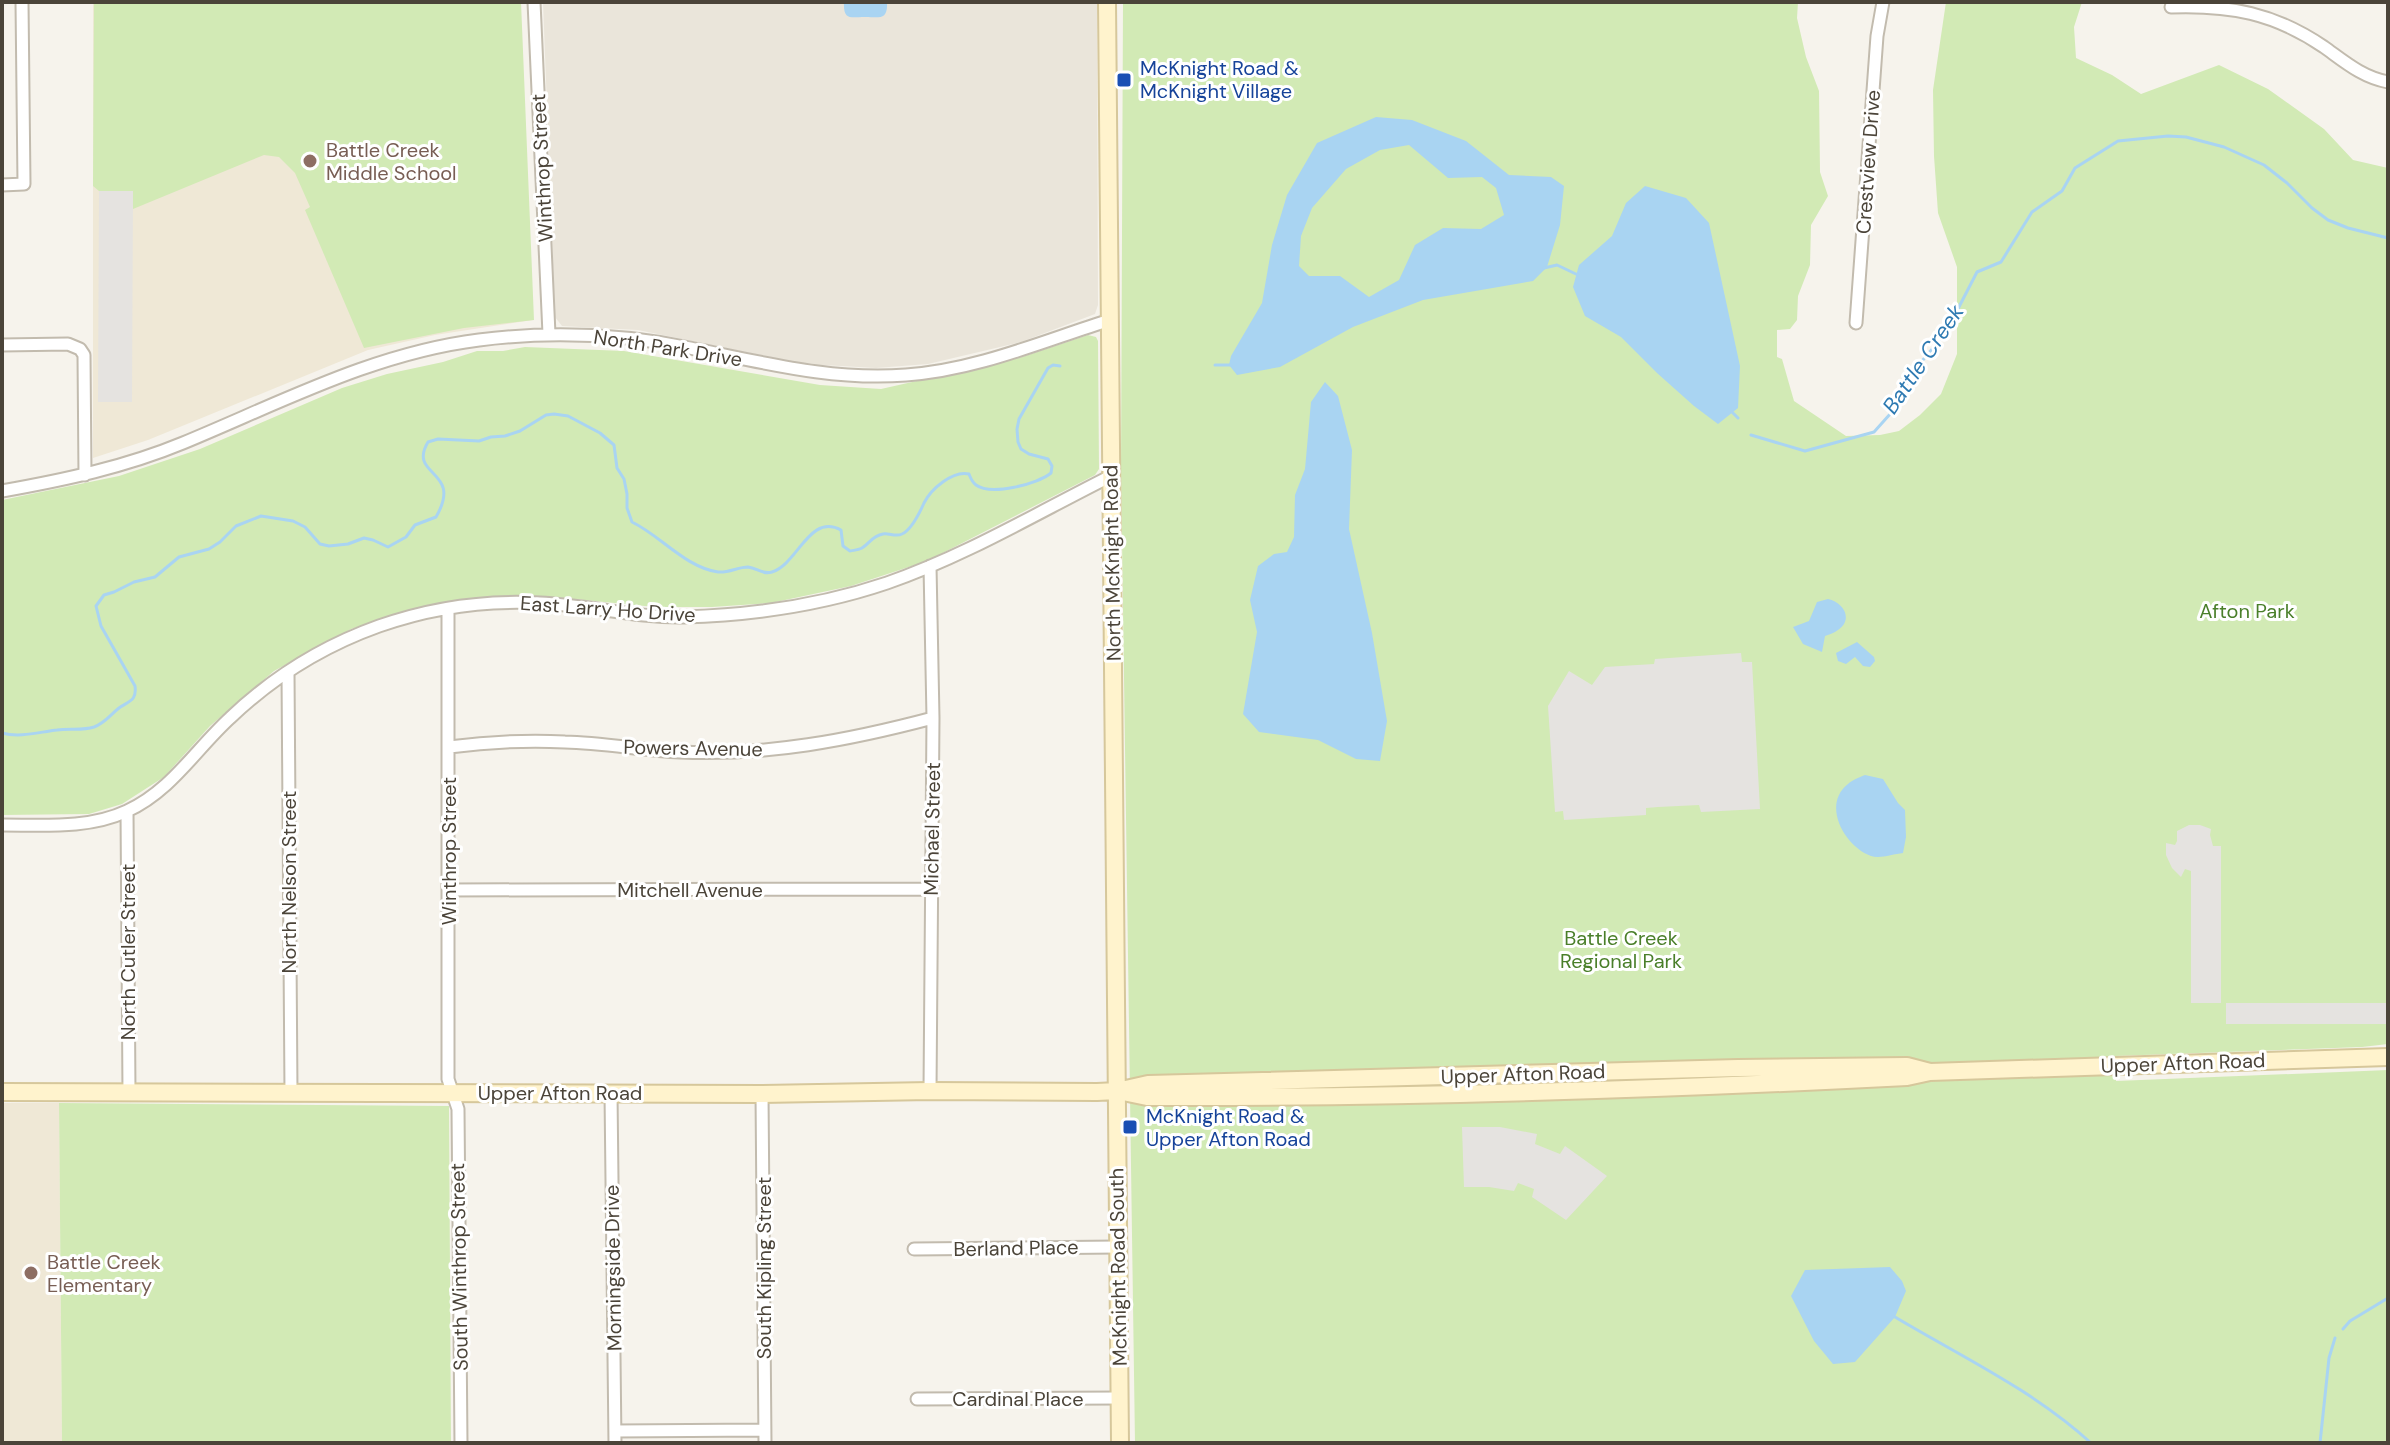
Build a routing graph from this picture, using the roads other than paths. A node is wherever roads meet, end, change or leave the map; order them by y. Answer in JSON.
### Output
{"nodes":[{"id":1,"x":22,"y":2,"type":"edge"},
{"id":2,"x":534,"y":2,"type":"edge"},
{"id":3,"x":1109,"y":2,"type":"edge"},
{"id":4,"x":1883,"y":2,"type":"edge"},
{"id":5,"x":2171,"y":7,"type":"dead end"},
{"id":6,"x":2388,"y":82,"type":"edge"},
{"id":7,"x":2,"y":185,"type":"edge"},
{"id":8,"x":1110,"y":320,"type":"junction"},
{"id":9,"x":1856,"y":323,"type":"dead end"},
{"id":10,"x":549,"y":334,"type":"junction"},
{"id":11,"x":2,"y":345,"type":"edge"},
{"id":12,"x":85,"y":475,"type":"junction"},
{"id":13,"x":1111,"y":476,"type":"junction"},
{"id":14,"x":2,"y":491,"type":"edge"},
{"id":15,"x":930,"y":566,"type":"junction"},
{"id":16,"x":448,"y":609,"type":"junction"},
{"id":17,"x":288,"y":672,"type":"junction"},
{"id":18,"x":933,"y":718,"type":"junction"},
{"id":19,"x":449,"y":747,"type":"junction"},
{"id":20,"x":127,"y":811,"type":"junction"},
{"id":21,"x":2,"y":825,"type":"edge"},
{"id":22,"x":931,"y":889,"type":"junction"},
{"id":23,"x":449,"y":890,"type":"junction"},
{"id":24,"x":2388,"y":1057,"type":"edge"},
{"id":25,"x":930,"y":1091,"type":"junction"},
{"id":26,"x":1117,"y":1091,"type":"junction"},
{"id":27,"x":2,"y":1092,"type":"edge"},
{"id":28,"x":129,"y":1092,"type":"junction"},
{"id":29,"x":291,"y":1093,"type":"junction"},
{"id":30,"x":453,"y":1093,"type":"junction"},
{"id":31,"x":611,"y":1093,"type":"junction"},
{"id":32,"x":762,"y":1094,"type":"junction"},
{"id":33,"x":1118,"y":1247,"type":"junction"},
{"id":34,"x":914,"y":1249,"type":"dead end"},
{"id":35,"x":1120,"y":1398,"type":"junction"},
{"id":36,"x":917,"y":1399,"type":"dead end"},
{"id":37,"x":615,"y":1437,"type":"edge"},
{"id":38,"x":765,"y":1437,"type":"edge"},
{"id":39,"x":461,"y":1443,"type":"edge"},
{"id":40,"x":1120,"y":1443,"type":"edge"}],
"edges":[{"from":1,"to":7,"type":"street"},
{"from":2,"to":10,"type":"street","name":"Winthrop Street"},
{"from":3,"to":8,"type":"street","name":"North McKnight Road"},
{"from":4,"to":9,"type":"street","name":"Crestview Drive"},
{"from":5,"to":6,"type":"street"},
{"from":8,"to":10,"type":"street","name":"North Park Drive"},
{"from":8,"to":13,"type":"street","name":"North McKnight Road"},
{"from":10,"to":12,"type":"street","name":"North Park Drive"},
{"from":11,"to":12,"type":"street"},
{"from":12,"to":14,"type":"street","name":"North Park Drive"},
{"from":13,"to":15,"type":"street","name":"East Larry Ho Drive"},
{"from":13,"to":26,"type":"street","name":"North McKnight Road"},
{"from":15,"to":16,"type":"street","name":"East Larry Ho Drive"},
{"from":15,"to":18,"type":"street","name":"Michael Street"},
{"from":16,"to":17,"type":"street","name":"East Larry Ho Drive"},
{"from":16,"to":19,"type":"street","name":"Winthrop Street"},
{"from":17,"to":20,"type":"street","name":"East Larry Ho Drive"},
{"from":17,"to":29,"type":"street","name":"North Nelson Street"},
{"from":18,"to":19,"type":"street","name":"Powers Avenue"},
{"from":18,"to":22,"type":"street","name":"Michael Street"},
{"from":19,"to":23,"type":"street","name":"Winthrop Street"},
{"from":20,"to":21,"type":"street","name":"East Larry Ho Drive"},
{"from":20,"to":28,"type":"street","name":"North Cutler Street"},
{"from":22,"to":23,"type":"street","name":"Mitchell Avenue"},
{"from":22,"to":25,"type":"street","name":"Michael Street"},
{"from":23,"to":30,"type":"street","name":"Winthrop Street"},
{"from":24,"to":26,"type":"street","name":"Upper Afton Road"},
{"from":25,"to":26,"type":"street","name":"Upper Afton Road"},
{"from":25,"to":32,"type":"street","name":"Upper Afton Road"},
{"from":26,"to":33,"type":"street","name":"McKnight Road South"},
{"from":27,"to":28,"type":"street","name":"Upper Afton Road"},
{"from":28,"to":29,"type":"street","name":"Upper Afton Road"},
{"from":29,"to":30,"type":"street","name":"Upper Afton Road"},
{"from":30,"to":31,"type":"street","name":"Upper Afton Road"},
{"from":30,"to":39,"type":"street","name":"South Winthrop Street"},
{"from":31,"to":32,"type":"street","name":"Upper Afton Road"},
{"from":31,"to":37,"type":"street","name":"Morningside Drive"},
{"from":32,"to":38,"type":"street","name":"South Kipling Street"},
{"from":33,"to":34,"type":"street","name":"Berland Place"},
{"from":33,"to":35,"type":"street","name":"McKnight Road South"},
{"from":35,"to":36,"type":"street","name":"Cardinal Place"},
{"from":35,"to":40,"type":"street","name":"McKnight Road South"},
{"from":37,"to":38,"type":"street"}]}
